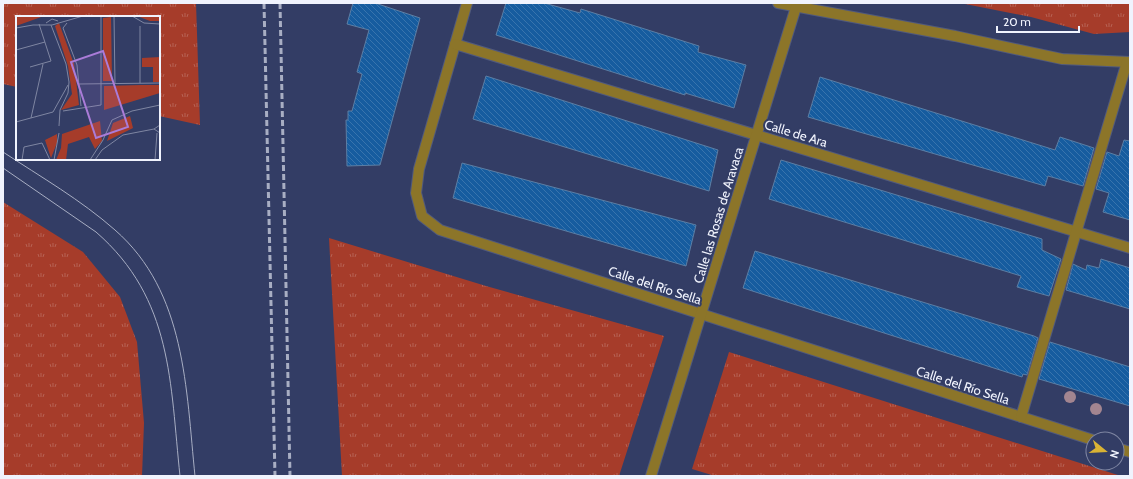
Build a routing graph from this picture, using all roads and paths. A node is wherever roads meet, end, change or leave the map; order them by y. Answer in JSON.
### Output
{"nodes":[{"id":1,"x":467,"y":3,"type":"edge"},
{"id":2,"x":778,"y":3,"type":"edge"},
{"id":3,"x":796,"y":7,"type":"junction"},
{"id":4,"x":455,"y":44,"type":"junction"},
{"id":5,"x":1129,"y":62,"type":"edge"},
{"id":6,"x":756,"y":135,"type":"junction"},
{"id":7,"x":1076,"y":231,"type":"junction"},
{"id":8,"x":1130,"y":248,"type":"edge"},
{"id":9,"x":701,"y":314,"type":"junction"},
{"id":10,"x":1021,"y":417,"type":"junction"},
{"id":11,"x":1085,"y":437,"type":"edge"},
{"id":12,"x":651,"y":476,"type":"edge"}],
"edges":[{"from":1,"to":4,"type":"street","name":"Calle del Río Sella"},
{"from":2,"to":3,"type":"street"},
{"from":3,"to":5,"type":"street"},
{"from":3,"to":6,"type":"street","name":"Calle las Rosas de Aravaca"},
{"from":4,"to":6,"type":"street","name":"Calle de Ara"},
{"from":4,"to":9,"type":"street","name":"Calle del Río Sella"},
{"from":5,"to":7,"type":"street"},
{"from":6,"to":7,"type":"street","name":"Calle de Ara"},
{"from":6,"to":9,"type":"street","name":"Calle las Rosas de Aravaca"},
{"from":7,"to":8,"type":"street","name":"Calle de Ara"},
{"from":7,"to":10,"type":"street"},
{"from":9,"to":10,"type":"street","name":"Calle del Río Sella"},
{"from":9,"to":12,"type":"street","name":"Calle las Rosas de Aravaca"},
{"from":10,"to":11,"type":"street","name":"Calle del Río Sella"}]}
